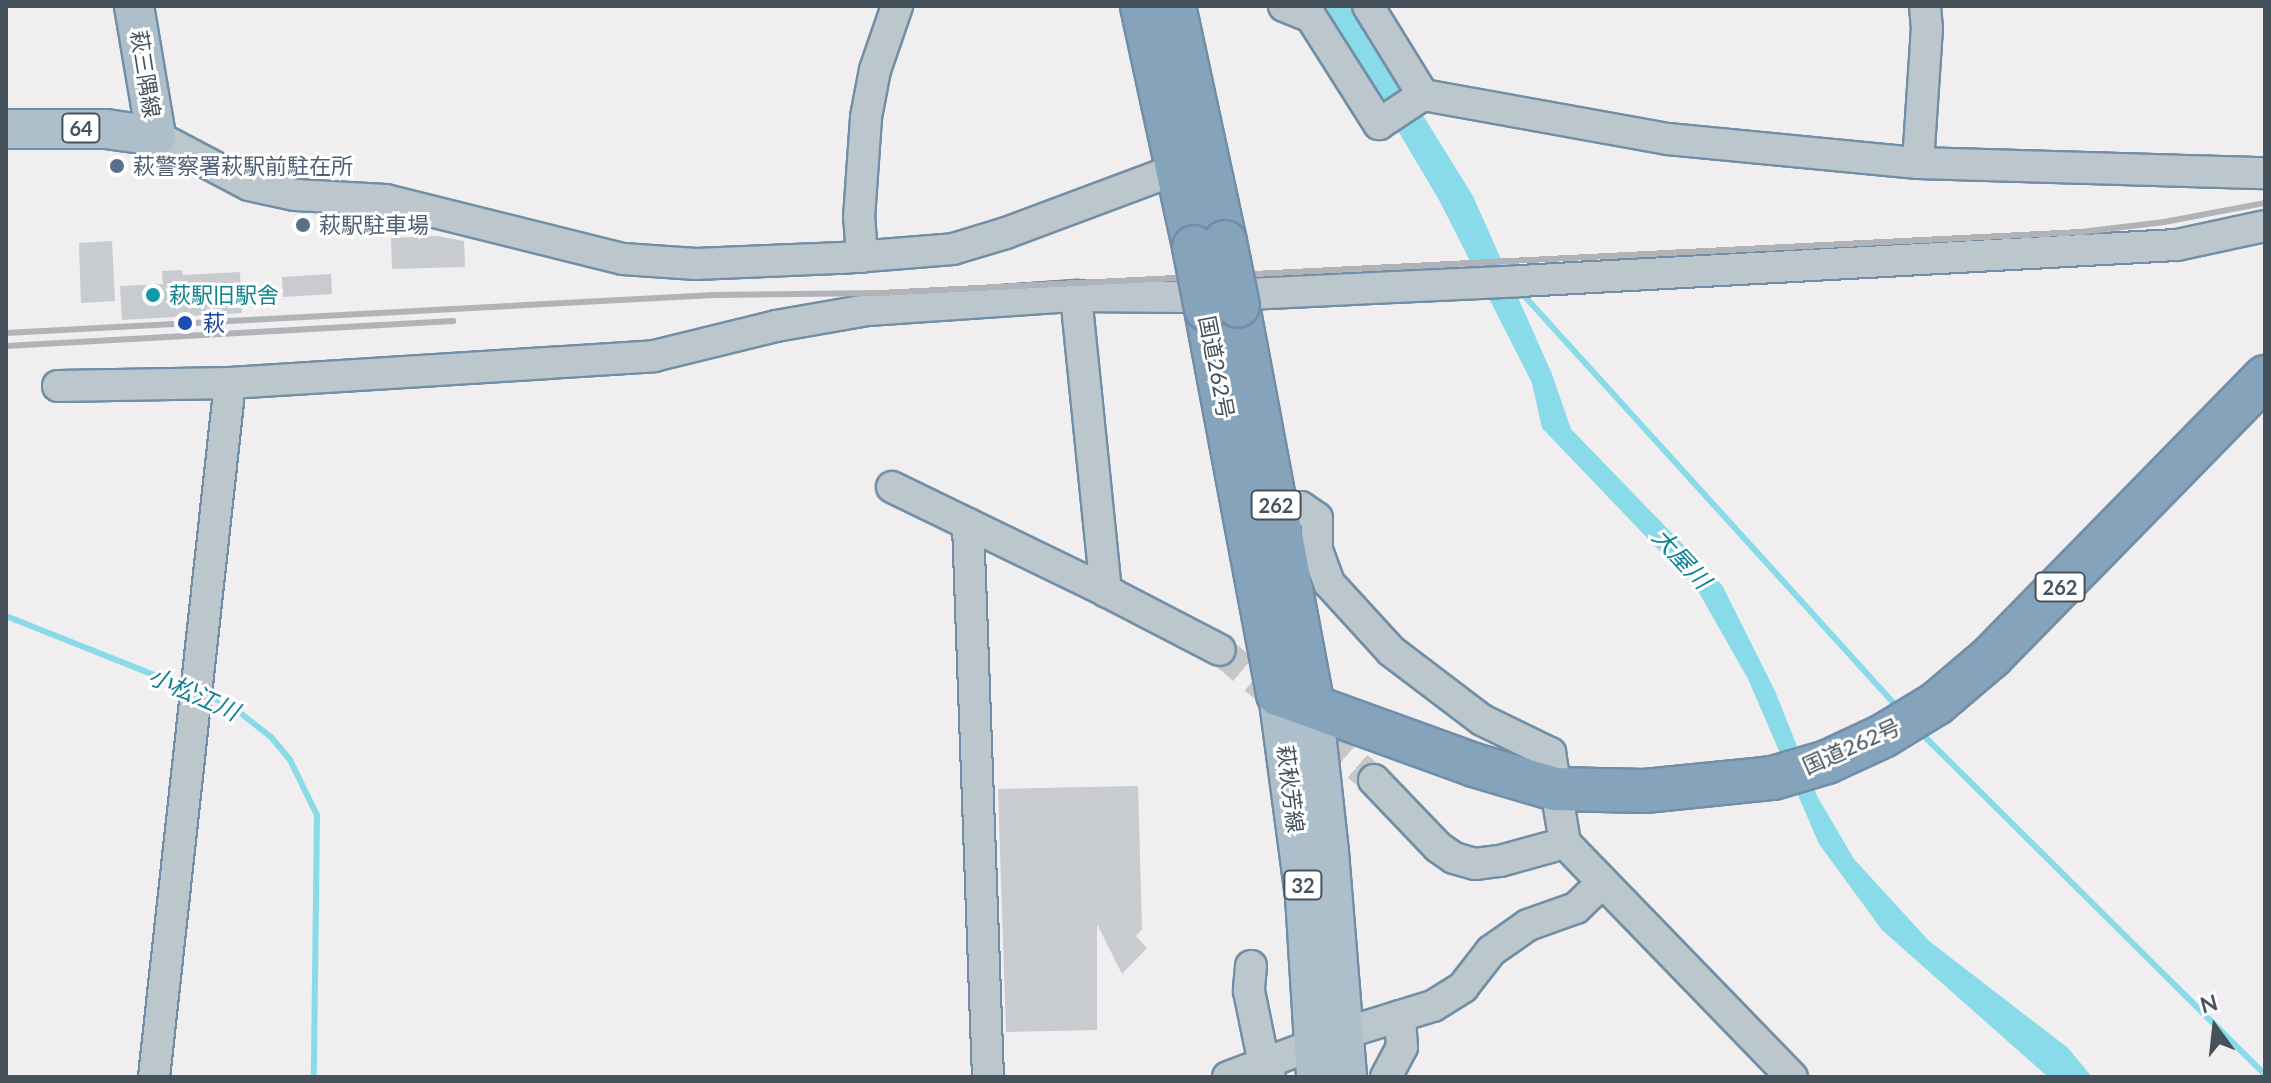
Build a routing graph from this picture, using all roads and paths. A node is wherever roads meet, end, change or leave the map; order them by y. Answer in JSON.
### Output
{"nodes":[{"id":1,"x":134,"y":6,"type":"edge"},
{"id":2,"x":897,"y":6,"type":"edge"},
{"id":3,"x":1142,"y":6,"type":"edge"},
{"id":4,"x":1174,"y":6,"type":"edge"},
{"id":5,"x":1284,"y":6,"type":"edge"},
{"id":6,"x":1368,"y":6,"type":"edge"},
{"id":7,"x":1925,"y":6,"type":"edge"},
{"id":8,"x":1420,"y":96,"type":"junction"},
{"id":9,"x":6,"y":129,"type":"edge"},
{"id":10,"x":156,"y":136,"type":"junction"},
{"id":11,"x":1194,"y":162,"type":"junction"},
{"id":12,"x":1918,"y":163,"type":"junction"},
{"id":13,"x":2265,"y":173,"type":"edge"},
{"id":14,"x":2265,"y":226,"type":"edge"},
{"id":15,"x":862,"y":257,"type":"junction"},
{"id":16,"x":1076,"y":296,"type":"junction"},
{"id":17,"x":1222,"y":308,"type":"junction"},
{"id":18,"x":2265,"y":377,"type":"edge"},
{"id":19,"x":230,"y":383,"type":"junction"},
{"id":20,"x":58,"y":386,"type":"dead end"},
{"id":21,"x":892,"y":487,"type":"dead end"},
{"id":22,"x":1276,"y":510,"type":"junction"},
{"id":23,"x":968,"y":524,"type":"junction"},
{"id":24,"x":1112,"y":594,"type":"junction"},
{"id":25,"x":1220,"y":650,"type":"tunnel mouth"},
{"id":26,"x":1296,"y":699,"type":"junction"},
{"id":27,"x":1374,"y":780,"type":"tunnel mouth"},
{"id":28,"x":1555,"y":789,"type":"junction"},
{"id":29,"x":1565,"y":843,"type":"junction"},
{"id":30,"x":1602,"y":883,"type":"junction"},
{"id":31,"x":1251,"y":966,"type":"dead end"},
{"id":32,"x":1400,"y":1016,"type":"junction"},
{"id":33,"x":1325,"y":1052,"type":"edge"},
{"id":34,"x":1267,"y":1071,"type":"edge"},
{"id":35,"x":154,"y":1077,"type":"edge"},
{"id":36,"x":988,"y":1077,"type":"edge"},
{"id":37,"x":1228,"y":1077,"type":"edge"},
{"id":38,"x":1347,"y":1077,"type":"edge"},
{"id":39,"x":1386,"y":1077,"type":"edge"},
{"id":40,"x":1792,"y":1077,"type":"edge"}],
"edges":[{"from":1,"to":10,"type":"main road","name":"萩三隅線"},
{"from":2,"to":15,"type":"street"},
{"from":3,"to":11,"type":"highway","name":"国道262号","number":"262"},
{"from":4,"to":11,"type":"highway","name":"国道262号","number":"262"},
{"from":5,"to":8,"type":"street"},
{"from":6,"to":8,"type":"street"},
{"from":7,"to":12,"type":"street"},
{"from":8,"to":12,"type":"street"},
{"from":9,"to":10,"type":"main road","name":"萩三隅線","number":"64"},
{"from":10,"to":15,"type":"street"},
{"from":11,"to":15,"type":"street"},
{"from":11,"to":17,"type":"highway","name":"国道262号","number":"262","bridge":true},
{"from":12,"to":13,"type":"street"},
{"from":14,"to":16,"type":"street"},
{"from":16,"to":19,"type":"street"},
{"from":16,"to":24,"type":"street"},
{"from":17,"to":22,"type":"highway","name":"国道262号","number":"262"},
{"from":17,"to":26,"type":"highway","name":"国道262号","number":"262"},
{"from":18,"to":28,"type":"highway","name":"国道262号","number":"262"},
{"from":19,"to":20,"type":"street"},
{"from":19,"to":35,"type":"street"},
{"from":21,"to":23,"type":"street"},
{"from":22,"to":26,"type":"highway","name":"国道262号","number":"262"},
{"from":22,"to":28,"type":"street"},
{"from":23,"to":24,"type":"street"},
{"from":23,"to":36,"type":"street"},
{"from":24,"to":25,"type":"street"},
{"from":26,"to":28,"type":"highway","name":"国道262号","number":"262"},
{"from":26,"to":33,"type":"main road","name":"萩秋芳線","number":"32"},
{"from":27,"to":29,"type":"street"},
{"from":28,"to":29,"type":"street"},
{"from":29,"to":30,"type":"street"},
{"from":30,"to":32,"type":"street"},
{"from":30,"to":40,"type":"street"},
{"from":31,"to":34,"type":"street"},
{"from":32,"to":33,"type":"street"},
{"from":32,"to":39,"type":"street"},
{"from":33,"to":34,"type":"street"},
{"from":33,"to":38,"type":"main road","name":"萩秋芳線","number":"32"},
{"from":34,"to":37,"type":"street"}]}
